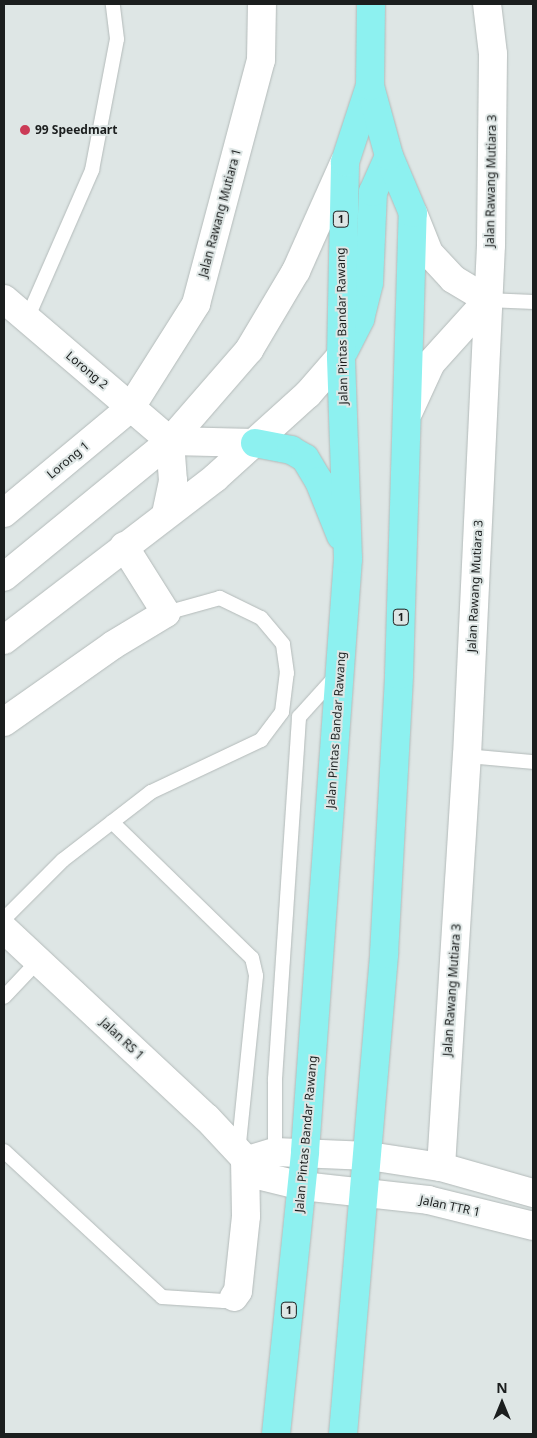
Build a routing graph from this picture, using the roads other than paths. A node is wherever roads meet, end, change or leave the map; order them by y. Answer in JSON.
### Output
{"nodes":[{"id":1,"x":113,"y":4,"type":"edge"},
{"id":2,"x":262,"y":4,"type":"edge"},
{"id":3,"x":371,"y":4,"type":"edge"},
{"id":4,"x":488,"y":4,"type":"edge"},
{"id":5,"x":370,"y":86,"type":"junction"},
{"id":6,"x":389,"y":156,"type":"junction"},
{"id":7,"x":345,"y":162,"type":"junction"},
{"id":8,"x":413,"y":212,"type":"junction"},
{"id":9,"x":4,"y":299,"type":"edge"},
{"id":10,"x":488,"y":300,"type":"junction"},
{"id":11,"x":533,"y":302,"type":"edge"},
{"id":12,"x":27,"y":319,"type":"junction"},
{"id":13,"x":341,"y":356,"type":"junction"},
{"id":14,"x":131,"y":407,"type":"junction"},
{"id":15,"x":409,"y":411,"type":"junction"},
{"id":16,"x":170,"y":441,"type":"junction"},
{"id":17,"x":256,"y":443,"type":"junction"},
{"id":18,"x":4,"y":512,"type":"edge"},
{"id":19,"x":166,"y":514,"type":"junction"},
{"id":20,"x":124,"y":546,"type":"junction"},
{"id":21,"x":348,"y":559,"type":"junction"},
{"id":22,"x":4,"y":577,"type":"edge"},
{"id":23,"x":166,"y":613,"type":"junction"},
{"id":24,"x":4,"y":640,"type":"edge"},
{"id":25,"x":341,"y":671,"type":"junction"},
{"id":26,"x":4,"y":722,"type":"edge"},
{"id":27,"x":467,"y":756,"type":"junction"},
{"id":28,"x":533,"y":762,"type":"edge"},
{"id":29,"x":112,"y":822,"type":"junction"},
{"id":30,"x":4,"y":919,"type":"edge"},
{"id":31,"x":4,"y":929,"type":"edge"},
{"id":32,"x":38,"y":961,"type":"junction"},
{"id":33,"x":4,"y":998,"type":"edge"},
{"id":34,"x":306,"y":1151,"type":"junction"},
{"id":35,"x":4,"y":1152,"type":"edge"},
{"id":36,"x":275,"y":1152,"type":"junction"},
{"id":37,"x":369,"y":1156,"type":"junction"},
{"id":38,"x":242,"y":1157,"type":"junction"},
{"id":39,"x":441,"y":1167,"type":"junction"},
{"id":40,"x":275,"y":1179,"type":"junction"},
{"id":41,"x":302,"y":1186,"type":"junction"},
{"id":42,"x":533,"y":1193,"type":"edge"},
{"id":43,"x":366,"y":1194,"type":"junction"},
{"id":44,"x":533,"y":1226,"type":"edge"},
{"id":45,"x":234,"y":1297,"type":"joint"},
{"id":46,"x":276,"y":1434,"type":"edge"},
{"id":47,"x":343,"y":1434,"type":"edge"}],
"edges":[{"from":1,"to":12,"type":"lane"},
{"from":2,"to":14,"type":"street","name":"Jalan Rawang Mutiara 1"},
{"from":3,"to":5,"type":"main road","number":"1"},
{"from":4,"to":10,"type":"street","name":"Jalan Rawang Mutiara 3"},
{"from":5,"to":6,"type":"main road","number":"1"},
{"from":5,"to":7,"type":"main road","name":"Jalan Pintas Bandar Rawang","number":"1"},
{"from":6,"to":8,"type":"main road","number":"1"},
{"from":6,"to":13,"type":"main road"},
{"from":7,"to":13,"type":"main road","name":"Jalan Pintas Bandar Rawang","number":"1"},
{"from":7,"to":16,"type":"street"},
{"from":8,"to":10,"type":"street"},
{"from":8,"to":15,"type":"main road","number":"1"},
{"from":9,"to":12,"type":"street","name":"Lorong 2"},
{"from":10,"to":11,"type":"lane"},
{"from":10,"to":15,"type":"street"},
{"from":10,"to":27,"type":"street","name":"Jalan Rawang Mutiara 3"},
{"from":12,"to":14,"type":"street","name":"Lorong 2"},
{"from":13,"to":17,"type":"street"},
{"from":13,"to":21,"type":"main road","name":"Jalan Pintas Bandar Rawang","number":"1"},
{"from":14,"to":16,"type":"street","name":"Lorong 2"},
{"from":14,"to":18,"type":"street","name":"Lorong 1"},
{"from":15,"to":37,"type":"main road","number":"1"},
{"from":16,"to":17,"type":"street"},
{"from":16,"to":19,"type":"street"},
{"from":16,"to":22,"type":"street"},
{"from":17,"to":19,"type":"street"},
{"from":17,"to":21,"type":"main road"},
{"from":19,"to":20,"type":"street"},
{"from":20,"to":23,"type":"street"},
{"from":20,"to":24,"type":"street"},
{"from":21,"to":25,"type":"main road","name":"Jalan Pintas Bandar Rawang","number":"1"},
{"from":23,"to":26,"type":"street"},
{"from":23,"to":29,"type":"lane"},
{"from":25,"to":34,"type":"main road","name":"Jalan Pintas Bandar Rawang","number":"1"},
{"from":25,"to":36,"type":"lane"},
{"from":27,"to":28,"type":"lane"},
{"from":27,"to":39,"type":"street","name":"Jalan Rawang Mutiara 3"},
{"from":29,"to":30,"type":"lane"},
{"from":29,"to":38,"type":"lane"},
{"from":31,"to":32,"type":"street","name":"Jalan RS 1"},
{"from":32,"to":33,"type":"lane"},
{"from":32,"to":38,"type":"street","name":"Jalan RS 1"},
{"from":34,"to":36,"type":"street"},
{"from":34,"to":37,"type":"street"},
{"from":34,"to":41,"type":"main road","name":"Jalan Pintas Bandar Rawang","number":"1"},
{"from":35,"to":45,"type":"lane"},
{"from":36,"to":38,"type":"street"},
{"from":36,"to":40,"type":"lane"},
{"from":37,"to":39,"type":"street"},
{"from":37,"to":43,"type":"main road","number":"1"},
{"from":38,"to":40,"type":"street","name":"Jalan RS 1"},
{"from":38,"to":45,"type":"street"},
{"from":39,"to":42,"type":"street"},
{"from":40,"to":41,"type":"street","name":"Jalan RS 1"},
{"from":41,"to":43,"type":"street","name":"Jalan TTR 1"},
{"from":41,"to":46,"type":"main road","name":"Jalan Pintas Bandar Rawang","number":"1"},
{"from":43,"to":44,"type":"street","name":"Jalan TTR 1"},
{"from":43,"to":47,"type":"main road","number":"1"}]}
